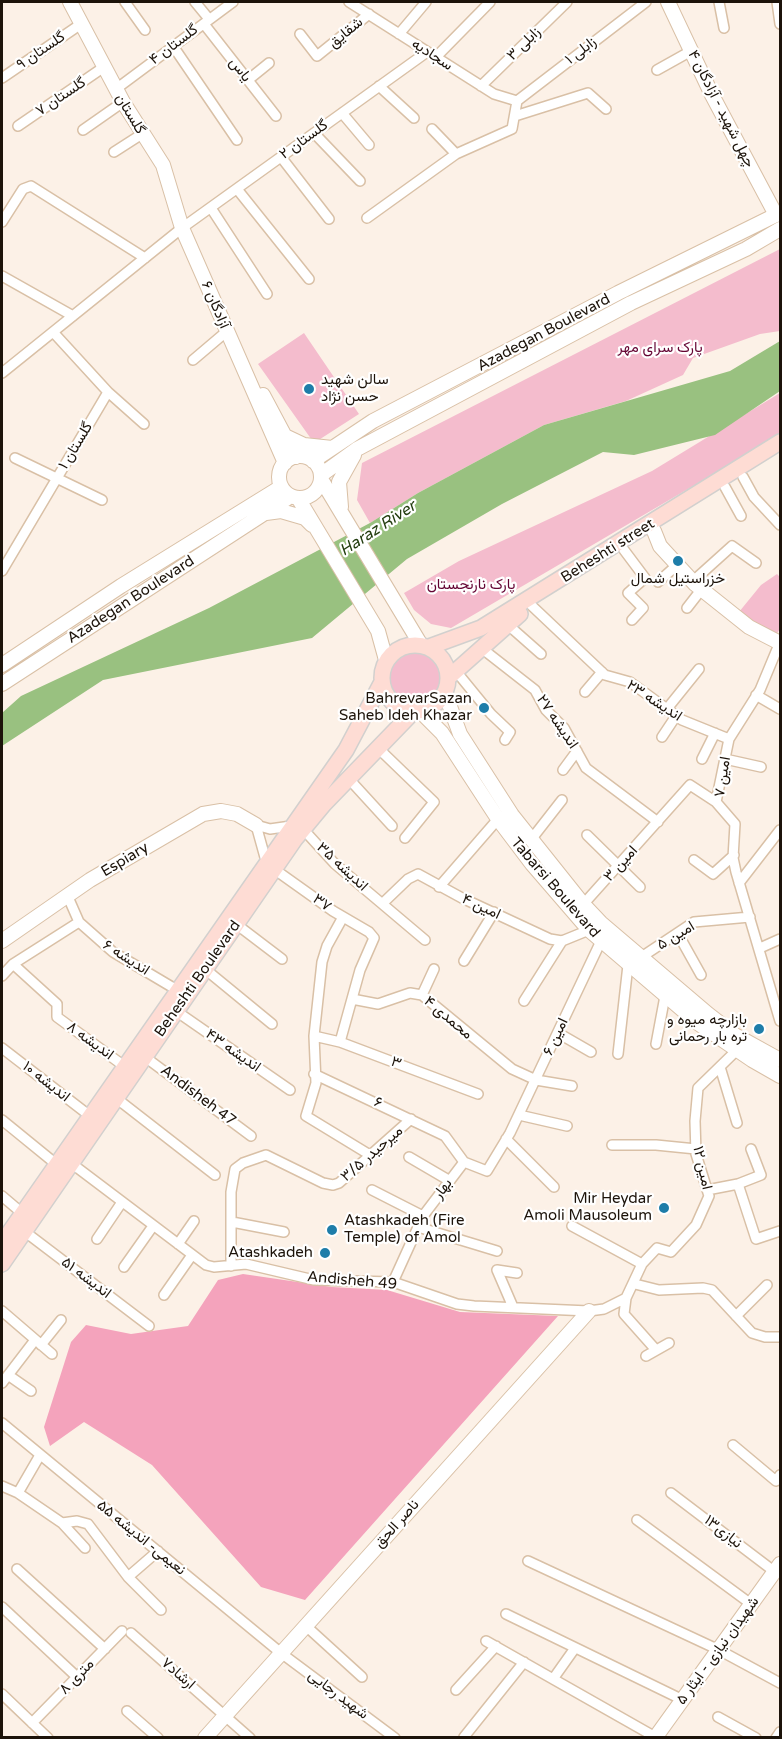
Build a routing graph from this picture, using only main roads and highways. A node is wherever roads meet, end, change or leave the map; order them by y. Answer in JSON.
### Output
{"nodes":[{"id":1,"x":70,"y":2,"type":"edge"},
{"id":2,"x":668,"y":2,"type":"edge"},
{"id":3,"x":778,"y":214,"type":"edge"},
{"id":4,"x":182,"y":228,"type":"joint"},
{"id":5,"x":780,"y":229,"type":"edge"},
{"id":6,"x":570,"y":319,"type":"junction"},
{"id":7,"x":543,"y":333,"type":"junction"},
{"id":8,"x":577,"y":333,"type":"junction"},
{"id":9,"x":551,"y":346,"type":"junction"},
{"id":10,"x":280,"y":439,"type":"junction"},
{"id":11,"x":780,"y":442,"type":"edge"},
{"id":12,"x":332,"y":448,"type":"junction"},
{"id":13,"x":357,"y":449,"type":"junction"},
{"id":14,"x":780,"y":455,"type":"edge"},
{"id":15,"x":290,"y":460,"type":"junction"},
{"id":16,"x":313,"y":461,"type":"junction"},
{"id":17,"x":321,"y":477,"type":"junction"},
{"id":18,"x":290,"y":494,"type":"junction"},
{"id":19,"x":265,"y":497,"type":"junction"},
{"id":20,"x":342,"y":512,"type":"junction"},
{"id":21,"x":264,"y":513,"type":"junction"},
{"id":22,"x":316,"y":528,"type":"junction"},
{"id":23,"x":654,"y":531,"type":"junction"},
{"id":24,"x":116,"y":590,"type":"junction"},
{"id":25,"x":94,"y":604,"type":"junction"},
{"id":26,"x":125,"y":604,"type":"junction"},
{"id":27,"x":104,"y":617,"type":"junction"},
{"id":28,"x":780,"y":643,"type":"edge"},
{"id":29,"x":425,"y":646,"type":"junction"},
{"id":30,"x":386,"y":660,"type":"junction"},
{"id":31,"x":2,"y":665,"type":"edge"},
{"id":32,"x":452,"y":674,"type":"junction"},
{"id":33,"x":382,"y":682,"type":"junction"},
{"id":34,"x":2,"y":684,"type":"edge"},
{"id":35,"x":445,"y":693,"type":"junction"},
{"id":36,"x":417,"y":711,"type":"junction"},
{"id":37,"x":256,"y":825,"type":"road end"},
{"id":38,"x":297,"y":828,"type":"junction"},
{"id":39,"x":270,"y":865,"type":"junction"},
{"id":40,"x":579,"y":909,"type":"junction"},
{"id":41,"x":2,"y":941,"type":"edge"},
{"id":42,"x":634,"y":961,"type":"junction"},
{"id":43,"x":780,"y":1059,"type":"edge"},
{"id":44,"x":780,"y":1076,"type":"edge"},
{"id":45,"x":64,"y":1164,"type":"junction"},
{"id":46,"x":23,"y":1222,"type":"junction"},
{"id":47,"x":2,"y":1243,"type":"edge"},
{"id":48,"x":2,"y":1264,"type":"edge"},
{"id":49,"x":589,"y":1311,"type":"road end"},
{"id":50,"x":778,"y":1568,"type":"edge"},
{"id":51,"x":205,"y":1737,"type":"edge"},
{"id":52,"x":656,"y":1737,"type":"edge"}],
"edges":[{"from":1,"to":4,"type":"main road","name":"گلستان"},
{"from":2,"to":3,"type":"main road","name":"چهل شهید - آزادگان ۴"},
{"from":3,"to":6,"type":"main road","name":"Azadegan Boulevard"},
{"from":4,"to":10,"type":"main road","name":"آزادگان ۶"},
{"from":5,"to":8,"type":"main road","name":"Azadegan Boulevard"},
{"from":6,"to":7,"type":"main road","name":"Azadegan Boulevard"},
{"from":6,"to":8,"type":"main road"},
{"from":7,"to":9,"type":"main road"},
{"from":7,"to":12,"type":"main road","name":"Azadegan Boulevard"},
{"from":8,"to":9,"type":"main road","name":"Azadegan Boulevard"},
{"from":9,"to":13,"type":"main road","name":"Azadegan Boulevard"},
{"from":10,"to":12,"type":"main road"},
{"from":10,"to":15,"type":"main road","name":"آزادگان ۶"},
{"from":10,"to":19,"type":"main road"},
{"from":11,"to":29,"type":"main road","name":"Beheshti street"},
{"from":12,"to":16,"type":"main road","name":"Azadegan Boulevard"},
{"from":13,"to":17,"type":"main road","name":"Azadegan Boulevard"},
{"from":13,"to":20,"type":"main road"},
{"from":14,"to":23,"type":"main road","name":"Beheshti street"},
{"from":15,"to":16,"type":"main road"},
{"from":15,"to":18,"type":"main road"},
{"from":16,"to":17,"type":"main road"},
{"from":17,"to":18,"type":"main road"},
{"from":17,"to":20,"type":"main road"},
{"from":18,"to":19,"type":"main road","name":"Azadegan Boulevard"},
{"from":18,"to":21,"type":"main road","name":"Azadegan Boulevard"},
{"from":18,"to":22,"type":"main road"},
{"from":19,"to":24,"type":"main road","name":"Azadegan Boulevard"},
{"from":20,"to":29,"type":"main road"},
{"from":21,"to":22,"type":"main road"},
{"from":21,"to":26,"type":"main road","name":"Azadegan Boulevard"},
{"from":22,"to":30,"type":"main road"},
{"from":23,"to":28,"type":"main road"},
{"from":23,"to":32,"type":"main road","name":"Beheshti street"},
{"from":24,"to":25,"type":"main road","name":"Azadegan Boulevard"},
{"from":24,"to":26,"type":"main road"},
{"from":25,"to":27,"type":"main road"},
{"from":25,"to":31,"type":"main road","name":"Azadegan Boulevard"},
{"from":26,"to":27,"type":"main road","name":"Azadegan Boulevard"},
{"from":27,"to":34,"type":"main road","name":"Azadegan Boulevard"},
{"from":29,"to":30,"type":"main road"},
{"from":29,"to":32,"type":"main road"},
{"from":30,"to":33,"type":"main road"},
{"from":32,"to":35,"type":"main road"},
{"from":33,"to":36,"type":"main road"},
{"from":33,"to":38,"type":"main road","name":"Beheshti Boulevard"},
{"from":35,"to":36,"type":"main road"},
{"from":35,"to":40,"type":"main road","name":"Tabarsi Boulevard"},
{"from":36,"to":38,"type":"main road","name":"Beheshti Boulevard"},
{"from":36,"to":40,"type":"main road","name":"Tabarsi Boulevard"},
{"from":37,"to":41,"type":"main road","name":"Espiary"},
{"from":38,"to":39,"type":"main road","name":"Beheshti Boulevard"},
{"from":39,"to":45,"type":"main road","name":"Beheshti Boulevard"},
{"from":39,"to":45,"type":"main road","name":"Beheshti Boulevard"},
{"from":40,"to":42,"type":"main road","name":"Tabarsi Boulevard"},
{"from":40,"to":42,"type":"main road","name":"Tabarsi Boulevard"},
{"from":42,"to":43,"type":"main road","name":"Tabarsi Boulevard"},
{"from":42,"to":44,"type":"main road","name":"Tabarsi Boulevard"},
{"from":45,"to":46,"type":"main road","name":"Beheshti Boulevard"},
{"from":46,"to":47,"type":"main road","name":"Beheshti Boulevard"},
{"from":46,"to":48,"type":"main road","name":"Beheshti Boulevard"},
{"from":49,"to":51,"type":"main road","name":"ناصر الحق"},
{"from":50,"to":52,"type":"main road","name":"شهیدان نیازی - ایثار ۵"}]}
